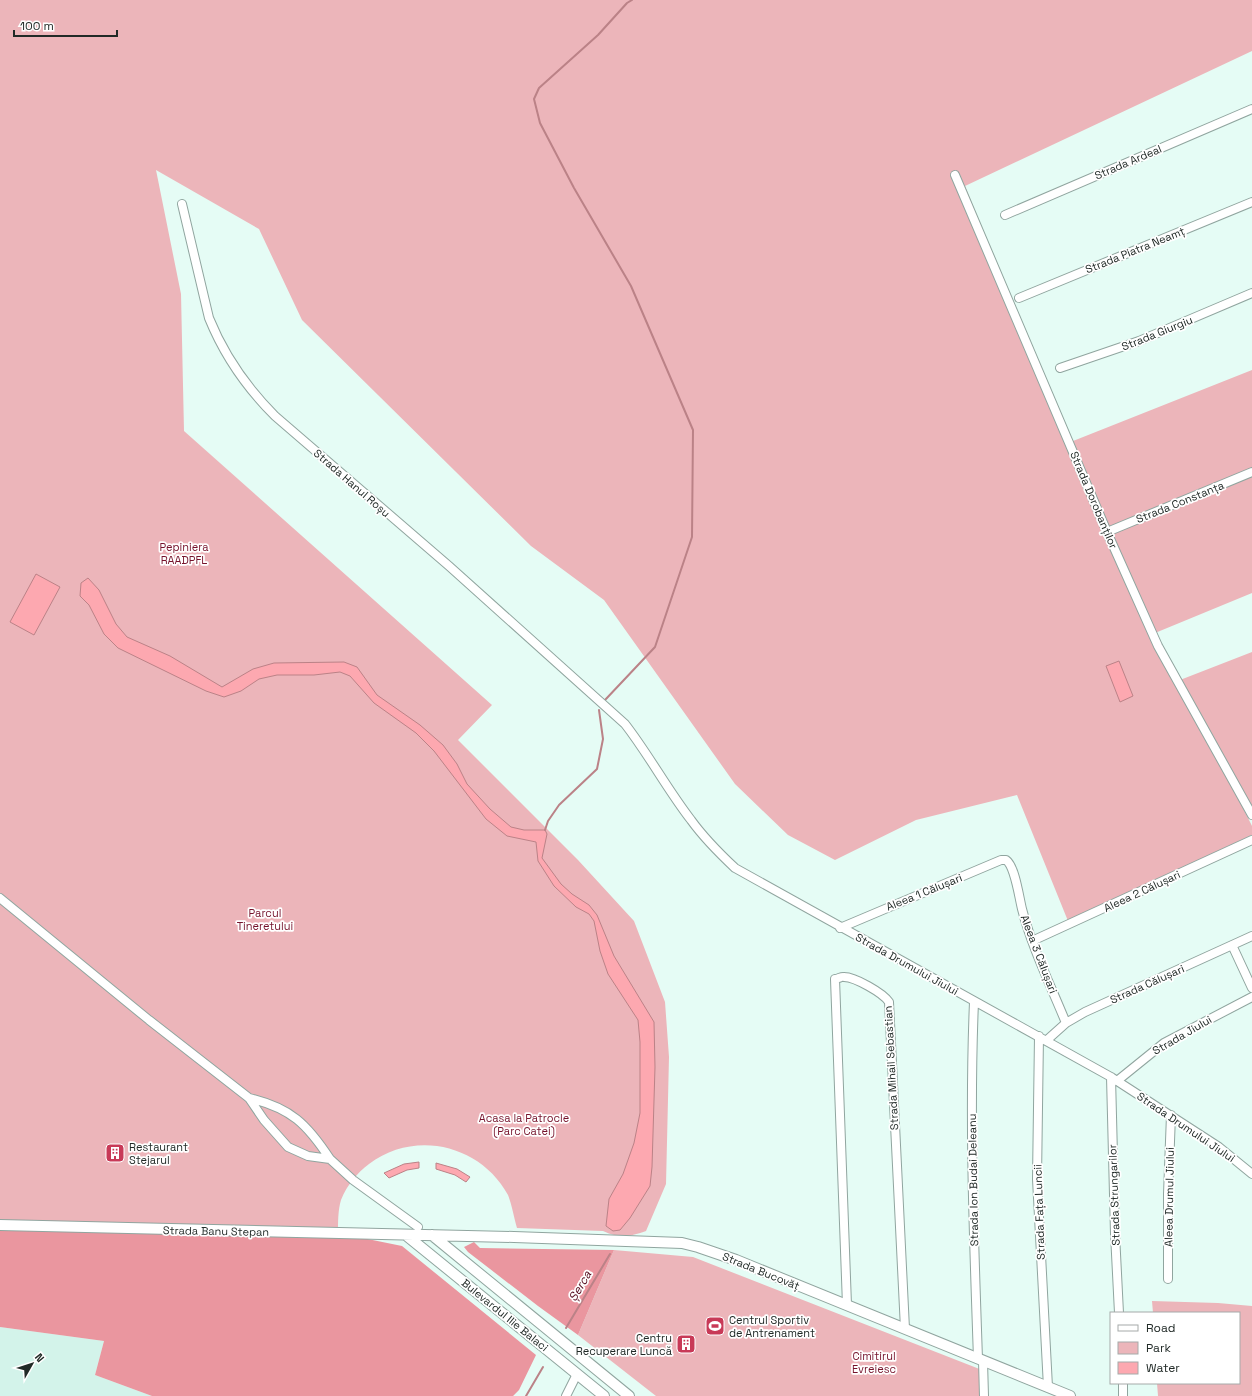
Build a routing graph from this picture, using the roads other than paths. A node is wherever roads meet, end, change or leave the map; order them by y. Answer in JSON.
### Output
{"nodes":[{"id":1,"x":1252,"y":109,"type":"edge"},
{"id":2,"x":955,"y":175,"type":"dead end"},
{"id":3,"x":1252,"y":202,"type":"edge"},
{"id":4,"x":182,"y":204,"type":"dead end"},
{"id":5,"x":1005,"y":215,"type":"dead end"},
{"id":6,"x":1252,"y":292,"type":"edge"},
{"id":7,"x":1019,"y":298,"type":"dead end"},
{"id":8,"x":1060,"y":368,"type":"dead end"},
{"id":9,"x":1252,"y":472,"type":"edge"},
{"id":10,"x":1107,"y":532,"type":"junction"},
{"id":11,"x":606,"y":708,"type":"joint"},
{"id":12,"x":1252,"y":815,"type":"edge"},
{"id":13,"x":1252,"y":840,"type":"edge"},
{"id":14,"x":1008,"y":861,"type":"joint"},
{"id":15,"x":0,"y":898,"type":"edge"},
{"id":16,"x":840,"y":928,"type":"junction"},
{"id":17,"x":1252,"y":936,"type":"edge"},
{"id":18,"x":1032,"y":942,"type":"junction"},
{"id":19,"x":1232,"y":945,"type":"junction"},
{"id":20,"x":1252,"y":988,"type":"edge"},
{"id":21,"x":1252,"y":997,"type":"edge"},
{"id":22,"x":974,"y":1002,"type":"junction"},
{"id":23,"x":1066,"y":1023,"type":"junction"},
{"id":24,"x":1039,"y":1036,"type":"junction"},
{"id":25,"x":1047,"y":1040,"type":"junction"},
{"id":26,"x":1114,"y":1079,"type":"junction"},
{"id":27,"x":249,"y":1098,"type":"junction"},
{"id":28,"x":1171,"y":1115,"type":"junction"},
{"id":29,"x":330,"y":1159,"type":"junction"},
{"id":30,"x":1252,"y":1174,"type":"edge"},
{"id":31,"x":0,"y":1225,"type":"edge"},
{"id":32,"x":418,"y":1227,"type":"dead end"},
{"id":33,"x":406,"y":1235,"type":"junction"},
{"id":34,"x":432,"y":1236,"type":"junction"},
{"id":35,"x":1168,"y":1279,"type":"dead end"},
{"id":36,"x":847,"y":1305,"type":"junction"},
{"id":37,"x":1119,"y":1312,"type":"edge"},
{"id":38,"x":905,"y":1329,"type":"junction"},
{"id":39,"x":980,"y":1360,"type":"junction"},
{"id":40,"x":576,"y":1374,"type":"junction"},
{"id":41,"x":1123,"y":1384,"type":"edge"},
{"id":42,"x":1048,"y":1387,"type":"junction"},
{"id":43,"x":566,"y":1396,"type":"edge"},
{"id":44,"x":604,"y":1396,"type":"edge"},
{"id":45,"x":629,"y":1396,"type":"edge"},
{"id":46,"x":984,"y":1396,"type":"edge"},
{"id":47,"x":1070,"y":1396,"type":"edge"},
{"id":48,"x":1123,"y":1396,"type":"edge"}],
"edges":[{"from":1,"to":5,"type":"street","name":"Strada Ardeal"},
{"from":2,"to":10,"type":"street","name":"Strada Dorobanților"},
{"from":3,"to":7,"type":"street","name":"Strada Piatra Neamț"},
{"from":4,"to":11,"type":"street","name":"Strada Hanul Roșu"},
{"from":6,"to":8,"type":"street","name":"Strada Giurgiu"},
{"from":9,"to":10,"type":"street","name":"Strada Constanța"},
{"from":10,"to":12,"type":"street","name":"Strada Dorobanților"},
{"from":11,"to":16,"type":"street","name":"Strada Drumului Jiului"},
{"from":13,"to":18,"type":"street","name":"Aleea 2 Călușari"},
{"from":14,"to":16,"type":"street","name":"Aleea 1 Călușari"},
{"from":14,"to":18,"type":"street","name":"Aleea 3 Călușari"},
{"from":15,"to":27,"type":"street"},
{"from":16,"to":22,"type":"street","name":"Strada Drumului Jiului"},
{"from":17,"to":19,"type":"street","name":"Strada Călușari"},
{"from":18,"to":23,"type":"street","name":"Aleea 3 Călușari"},
{"from":19,"to":20,"type":"street"},
{"from":19,"to":23,"type":"street","name":"Strada Călușari"},
{"from":21,"to":26,"type":"street","name":"Strada Jiului"},
{"from":22,"to":24,"type":"street","name":"Strada Drumului Jiului"},
{"from":22,"to":39,"type":"street","name":"Strada Ion Budai Deleanu"},
{"from":23,"to":25,"type":"street","name":"Strada Călușari"},
{"from":24,"to":25,"type":"street","name":"Strada Drumului Jiului"},
{"from":24,"to":42,"type":"street","name":"Strada Fața Luncii"},
{"from":25,"to":26,"type":"street","name":"Strada Drumului Jiului"},
{"from":26,"to":28,"type":"street","name":"Strada Drumului Jiului"},
{"from":26,"to":37,"type":"street","name":"Strada Strungarilor"},
{"from":27,"to":29,"type":"street"},
{"from":27,"to":29,"type":"street"},
{"from":28,"to":30,"type":"street","name":"Strada Drumului Jiului"},
{"from":28,"to":35,"type":"street","name":"Aleea Drumul Jiului"},
{"from":29,"to":32,"type":"street"},
{"from":31,"to":33,"type":"main road","name":"Strada Banu Stepan"},
{"from":33,"to":34,"type":"main road","name":"Strada Banu Stepan"},
{"from":33,"to":40,"type":"main road","name":"Bulevardul Ilie Balaci"},
{"from":34,"to":36,"type":"main road","name":"Strada Bucovăț"},
{"from":34,"to":45,"type":"main road","name":"Bulevardul Ilie Balaci"},
{"from":36,"to":38,"type":"main road","name":"Strada Bucovăț"},
{"from":36,"to":38,"type":"street","name":"Strada Mihail Sebastian"},
{"from":38,"to":39,"type":"main road","name":"Strada Bucovăț"},
{"from":39,"to":42,"type":"main road","name":"Strada Bucovăț"},
{"from":39,"to":46,"type":"street","name":"Strada Ion Budai Deleanu"},
{"from":40,"to":43,"type":"street"},
{"from":40,"to":44,"type":"main road","name":"Bulevardul Ilie Balaci"},
{"from":41,"to":48,"type":"street"},
{"from":42,"to":47,"type":"main road","name":"Strada Bucovăț"}]}
